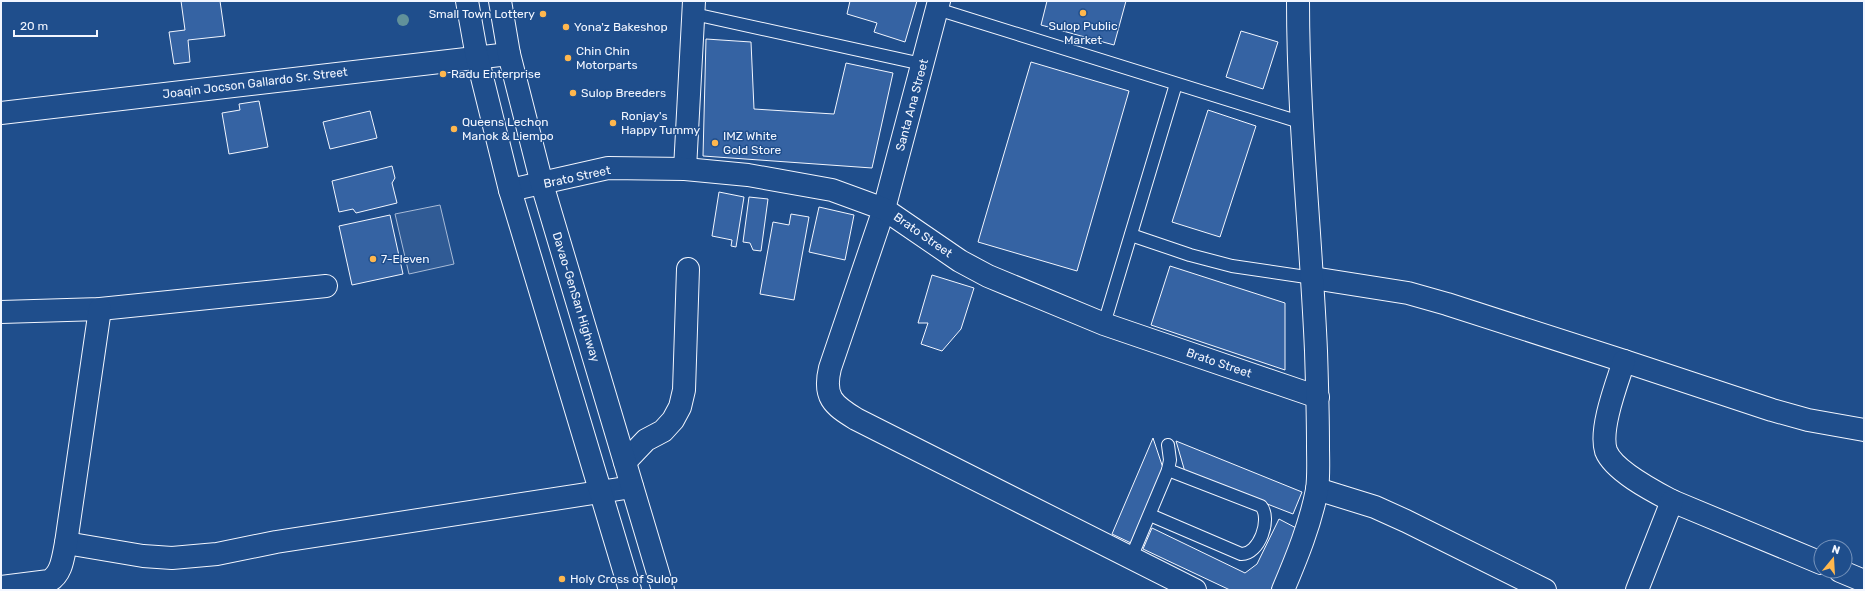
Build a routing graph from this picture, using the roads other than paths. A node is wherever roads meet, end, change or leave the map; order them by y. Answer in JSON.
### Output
{"nodes":[{"id":1,"x":467,"y":1,"type":"edge"},
{"id":2,"x":500,"y":1,"type":"edge"},
{"id":3,"x":1298,"y":1,"type":"edge"},
{"id":4,"x":938,"y":5,"type":"edge"},
{"id":5,"x":694,"y":8,"type":"edge"},
{"id":6,"x":509,"y":54,"type":"junction"},
{"id":7,"x":477,"y":57,"type":"junction"},
{"id":8,"x":922,"y":64,"type":"junction"},
{"id":9,"x":1176,"y":84,"type":"junction"},
{"id":10,"x":1,"y":113,"type":"edge"},
{"id":11,"x":1303,"y":123,"type":"junction"},
{"id":12,"x":685,"y":169,"type":"junction"},
{"id":13,"x":542,"y":184,"type":"junction"},
{"id":14,"x":510,"y":190,"type":"junction"},
{"id":15,"x":884,"y":209,"type":"junction"},
{"id":16,"x":1131,"y":235,"type":"junction"},
{"id":17,"x":688,"y":269,"type":"dead end"},
{"id":18,"x":1313,"y":278,"type":"junction"},
{"id":19,"x":326,"y":286,"type":"dead end"},
{"id":20,"x":100,"y":309,"type":"junction"},
{"id":21,"x":1,"y":312,"type":"edge"},
{"id":22,"x":1104,"y":324,"type":"junction"},
{"id":23,"x":1624,"y":361,"type":"junction"},
{"id":24,"x":1318,"y":396,"type":"junction"},
{"id":25,"x":1864,"y":430,"type":"edge"},
{"id":26,"x":1168,"y":445,"type":"dead end"},
{"id":27,"x":625,"y":462,"type":"junction"},
{"id":28,"x":1168,"y":470,"type":"junction"},
{"id":29,"x":632,"y":487,"type":"junction"},
{"id":30,"x":1317,"y":489,"type":"junction"},
{"id":31,"x":600,"y":492,"type":"junction"},
{"id":32,"x":1672,"y":501,"type":"junction"},
{"id":33,"x":1150,"y":515,"type":"junction"},
{"id":34,"x":66,"y":543,"type":"junction"},
{"id":35,"x":1131,"y":558,"type":"junction"},
{"id":36,"x":1813,"y":560,"type":"edge"},
{"id":37,"x":1853,"y":576,"type":"edge"},
{"id":38,"x":1864,"y":581,"type":"edge"},
{"id":39,"x":1,"y":587,"type":"edge"},
{"id":40,"x":630,"y":590,"type":"edge"},
{"id":41,"x":663,"y":590,"type":"edge"},
{"id":42,"x":1195,"y":590,"type":"edge"},
{"id":43,"x":1283,"y":590,"type":"edge"},
{"id":44,"x":1545,"y":590,"type":"edge"},
{"id":45,"x":1637,"y":590,"type":"edge"}],
"edges":[{"from":1,"to":7,"type":"main road"},
{"from":2,"to":6,"type":"main road","name":"Davao-GenSan Highway"},
{"from":3,"to":11,"type":"main road"},
{"from":4,"to":8,"type":"main road","name":"Santa Ana Street"},
{"from":4,"to":9,"type":"lane"},
{"from":5,"to":8,"type":"lane"},
{"from":5,"to":12,"type":"main road"},
{"from":6,"to":7,"type":"main road","name":"Joaqin Jocson Gallardo Sr. Street"},
{"from":6,"to":13,"type":"main road","name":"Davao-GenSan Highway"},
{"from":7,"to":10,"type":"main road","name":"Joaqin Jocson Gallardo Sr. Street"},
{"from":7,"to":14,"type":"main road"},
{"from":8,"to":15,"type":"main road","name":"Santa Ana Street"},
{"from":9,"to":11,"type":"lane"},
{"from":9,"to":16,"type":"lane"},
{"from":11,"to":18,"type":"main road"},
{"from":12,"to":13,"type":"main road","name":"Brato Street"},
{"from":12,"to":15,"type":"main road","name":"Brato Street"},
{"from":13,"to":14,"type":"main road","name":"Brato Street"},
{"from":13,"to":27,"type":"main road","name":"Davao-GenSan Highway"},
{"from":14,"to":31,"type":"main road"},
{"from":15,"to":22,"type":"main road","name":"Brato Street"},
{"from":15,"to":35,"type":"main road","name":"Santa Ana Street"},
{"from":16,"to":18,"type":"lane"},
{"from":16,"to":22,"type":"lane"},
{"from":17,"to":27,"type":"main road"},
{"from":18,"to":23,"type":"main road"},
{"from":18,"to":24,"type":"main road"},
{"from":19,"to":20,"type":"main road"},
{"from":20,"to":21,"type":"main road"},
{"from":20,"to":34,"type":"main road"},
{"from":22,"to":24,"type":"main road","name":"Brato Street"},
{"from":23,"to":25,"type":"main road"},
{"from":23,"to":32,"type":"main road"},
{"from":24,"to":30,"type":"main road"},
{"from":26,"to":28,"type":"lane"},
{"from":27,"to":29,"type":"main road","name":"Davao-GenSan Highway"},
{"from":28,"to":33,"type":"lane"},
{"from":28,"to":33,"type":"lane"},
{"from":29,"to":31,"type":"main road"},
{"from":29,"to":41,"type":"main road","name":"Davao-GenSan Highway"},
{"from":30,"to":43,"type":"main road"},
{"from":30,"to":44,"type":"main road"},
{"from":31,"to":34,"type":"main road"},
{"from":31,"to":40,"type":"main road"},
{"from":32,"to":36,"type":"main road"},
{"from":32,"to":45,"type":"main road"},
{"from":33,"to":35,"type":"lane"},
{"from":34,"to":39,"type":"main road"},
{"from":35,"to":42,"type":"main road"},
{"from":37,"to":38,"type":"main road"}]}
